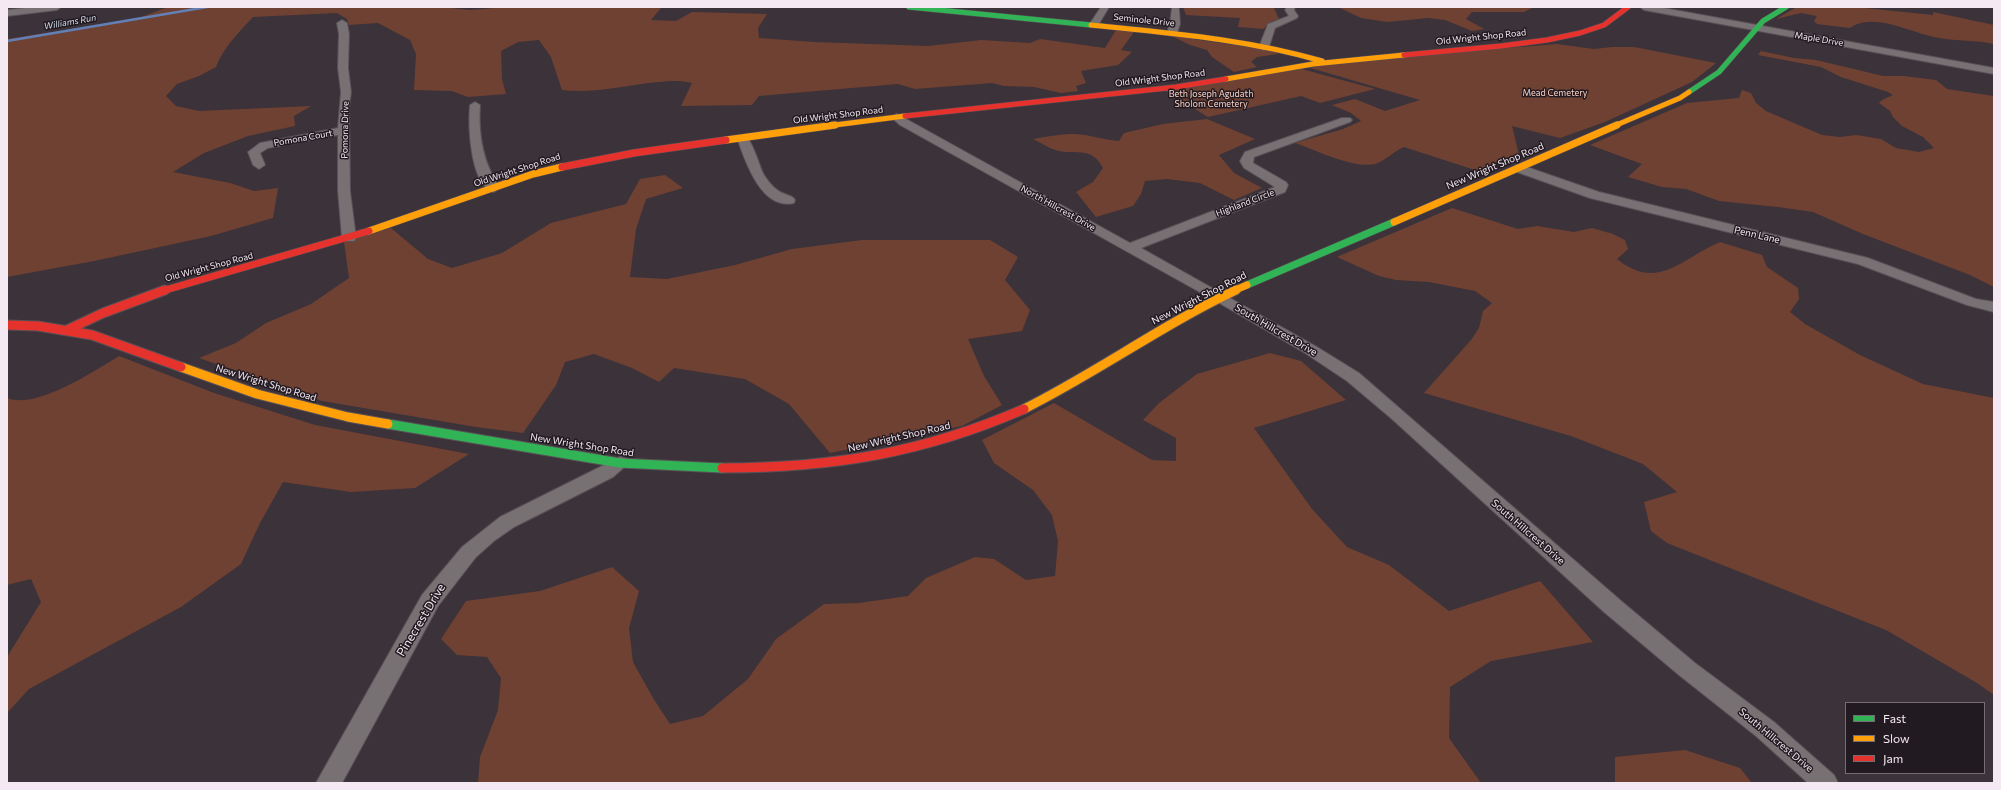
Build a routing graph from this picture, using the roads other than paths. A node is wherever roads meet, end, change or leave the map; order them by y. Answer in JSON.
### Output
{"nodes":[{"id":1,"x":57,"y":7,"type":"edge"},
{"id":2,"x":909,"y":7,"type":"edge"},
{"id":3,"x":1105,"y":7,"type":"edge"},
{"id":4,"x":1290,"y":7,"type":"edge"},
{"id":5,"x":1628,"y":7,"type":"edge"},
{"id":6,"x":1644,"y":7,"type":"edge"},
{"id":7,"x":1786,"y":7,"type":"edge"},
{"id":8,"x":1175,"y":9,"type":"dead end"},
{"id":9,"x":7,"y":13,"type":"edge"},
{"id":10,"x":342,"y":23,"type":"dead end"},
{"id":11,"x":1094,"y":25,"type":"junction"},
{"id":12,"x":1758,"y":27,"type":"junction"},
{"id":13,"x":1172,"y":33,"type":"junction"},
{"id":14,"x":1264,"y":47,"type":"junction"},
{"id":15,"x":1327,"y":63,"type":"junction"},
{"id":16,"x":1994,"y":71,"type":"edge"},
{"id":17,"x":475,"y":105,"type":"dead end"},
{"id":18,"x":897,"y":117,"type":"junction"},
{"id":19,"x":1346,"y":120,"type":"dead end"},
{"id":20,"x":345,"y":130,"type":"junction"},
{"id":21,"x":743,"y":138,"type":"junction"},
{"id":22,"x":259,"y":165,"type":"dead end"},
{"id":23,"x":1518,"y":168,"type":"junction"},
{"id":24,"x":494,"y":188,"type":"junction"},
{"id":25,"x":789,"y":200,"type":"dead end"},
{"id":26,"x":349,"y":238,"type":"junction"},
{"id":27,"x":1129,"y":248,"type":"junction"},
{"id":28,"x":1219,"y":297,"type":"junction"},
{"id":29,"x":1994,"y":307,"type":"edge"},
{"id":30,"x":7,"y":325,"type":"edge"},
{"id":31,"x":67,"y":330,"type":"junction"},
{"id":32,"x":620,"y":463,"type":"junction"},
{"id":33,"x":330,"y":783,"type":"edge"},
{"id":34,"x":1825,"y":783,"type":"edge"}],
"edges":[{"from":1,"to":9,"type":"street"},
{"from":2,"to":11,"type":"street","name":"Seminole Drive"},
{"from":3,"to":11,"type":"street"},
{"from":4,"to":14,"type":"street"},
{"from":5,"to":15,"type":"street","name":"Old Wright Shop Road"},
{"from":6,"to":12,"type":"street","name":"Maple Drive"},
{"from":7,"to":12,"type":"street","name":"New Wright Shop Road"},
{"from":8,"to":13,"type":"street"},
{"from":10,"to":20,"type":"street","name":"Pomona Drive"},
{"from":11,"to":13,"type":"street","name":"Seminole Drive"},
{"from":12,"to":16,"type":"street","name":"Maple Drive"},
{"from":12,"to":23,"type":"street","name":"New Wright Shop Road"},
{"from":13,"to":14,"type":"street","name":"Seminole Drive"},
{"from":14,"to":15,"type":"street","name":"Seminole Drive"},
{"from":15,"to":18,"type":"street","name":"Old Wright Shop Road"},
{"from":17,"to":24,"type":"street"},
{"from":18,"to":21,"type":"street","name":"Old Wright Shop Road"},
{"from":18,"to":27,"type":"street","name":"North Hillcrest Drive"},
{"from":19,"to":27,"type":"street","name":"Highland Circle"},
{"from":20,"to":22,"type":"street","name":"Pomona Court"},
{"from":20,"to":26,"type":"street","name":"Pomona Drive"},
{"from":21,"to":24,"type":"street","name":"Old Wright Shop Road"},
{"from":21,"to":25,"type":"street"},
{"from":23,"to":28,"type":"street","name":"New Wright Shop Road"},
{"from":23,"to":29,"type":"street","name":"Penn Lane"},
{"from":24,"to":26,"type":"street","name":"Old Wright Shop Road"},
{"from":26,"to":31,"type":"street","name":"Old Wright Shop Road"},
{"from":27,"to":28,"type":"street","name":"North Hillcrest Drive"},
{"from":28,"to":32,"type":"street","name":"New Wright Shop Road"},
{"from":28,"to":34,"type":"street","name":"South Hillcrest Drive"},
{"from":30,"to":31,"type":"street","name":"New Wright Shop Road"},
{"from":31,"to":32,"type":"street","name":"New Wright Shop Road"},
{"from":32,"to":33,"type":"street","name":"Pinecrest Drive"}]}
